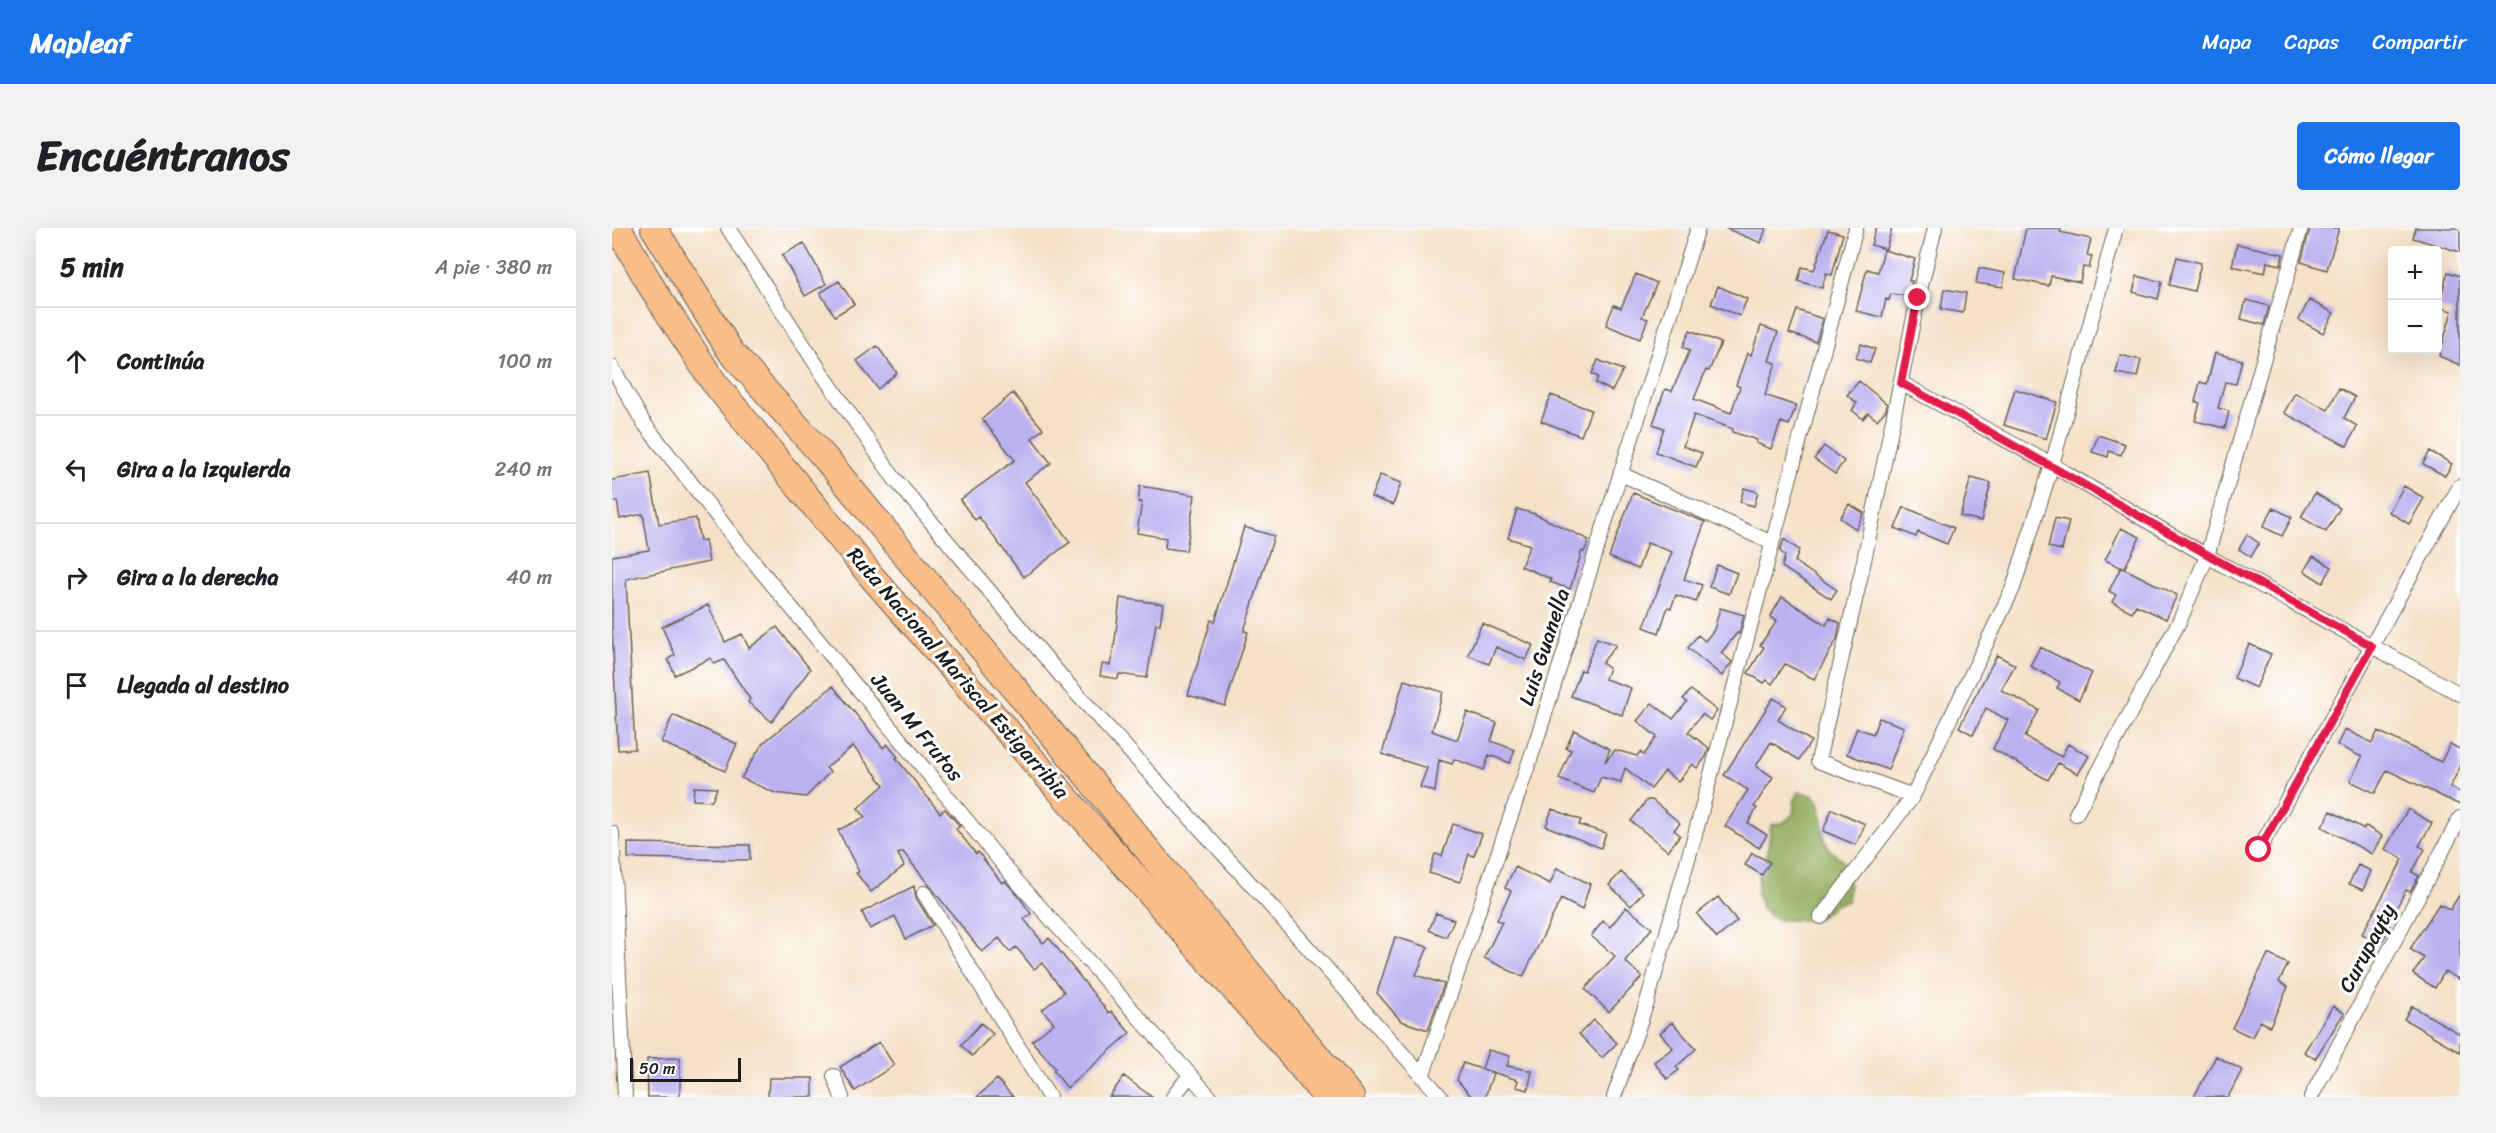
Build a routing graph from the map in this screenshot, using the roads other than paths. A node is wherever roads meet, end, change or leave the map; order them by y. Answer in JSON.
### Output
{"nodes":[{"id":1,"x":618,"y":228,"type":"edge"},
{"id":2,"x":654,"y":228,"type":"edge"},
{"id":3,"x":728,"y":228,"type":"edge"},
{"id":4,"x":1698,"y":228,"type":"edge"},
{"id":5,"x":1856,"y":228,"type":"edge"},
{"id":6,"x":1935,"y":228,"type":"edge"},
{"id":7,"x":2116,"y":228,"type":"edge"},
{"id":8,"x":2301,"y":228,"type":"edge"},
{"id":9,"x":614,"y":376,"type":"edge"},
{"id":10,"x":1901,"y":383,"type":"junction"},
{"id":11,"x":2052,"y":465,"type":"junction"},
{"id":12,"x":1621,"y":474,"type":"junction"},
{"id":13,"x":2460,"y":486,"type":"edge"},
{"id":14,"x":1773,"y":543,"type":"junction"},
{"id":15,"x":2207,"y":556,"type":"junction"},
{"id":16,"x":2372,"y":646,"type":"junction"},
{"id":17,"x":2460,"y":694,"type":"edge"},
{"id":18,"x":1913,"y":796,"type":"junction"},
{"id":19,"x":2076,"y":814,"type":"dead end"},
{"id":20,"x":2460,"y":818,"type":"edge"},
{"id":21,"x":612,"y":833,"type":"edge"},
{"id":22,"x":2259,"y":850,"type":"dead end"},
{"id":23,"x":924,"y":893,"type":"dead end"},
{"id":24,"x":1821,"y":917,"type":"dead end"},
{"id":25,"x":1190,"y":1075,"type":"junction"},
{"id":26,"x":834,"y":1076,"type":"dead end"},
{"id":27,"x":1422,"y":1077,"type":"junction"},
{"id":28,"x":625,"y":1097,"type":"edge"},
{"id":29,"x":842,"y":1097,"type":"edge"},
{"id":30,"x":1049,"y":1097,"type":"edge"},
{"id":31,"x":1173,"y":1097,"type":"edge"},
{"id":32,"x":1210,"y":1097,"type":"edge"},
{"id":33,"x":1326,"y":1097,"type":"edge"},
{"id":34,"x":1352,"y":1097,"type":"edge"},
{"id":35,"x":1441,"y":1097,"type":"edge"},
{"id":36,"x":1614,"y":1097,"type":"edge"},
{"id":37,"x":2311,"y":1097,"type":"edge"}],
"edges":[{"from":1,"to":33,"type":"highway","name":"Ruta Nacional Mariscal Estigarribia"},
{"from":2,"to":34,"type":"highway","name":"Ruta Nacional Mariscal Estigarribia"},
{"from":3,"to":27,"type":"street"},
{"from":4,"to":12,"type":"street","name":"Luis Guanella"},
{"from":5,"to":14,"type":"street"},
{"from":6,"to":10,"type":"street"},
{"from":7,"to":11,"type":"street"},
{"from":8,"to":15,"type":"street"},
{"from":9,"to":25,"type":"street","name":"Juan M Frutos"},
{"from":10,"to":11,"type":"street"},
{"from":10,"to":18,"type":"street"},
{"from":11,"to":15,"type":"street"},
{"from":11,"to":18,"type":"street"},
{"from":12,"to":14,"type":"street"},
{"from":12,"to":27,"type":"street","name":"Luis Guanella"},
{"from":13,"to":16,"type":"street"},
{"from":14,"to":36,"type":"street"},
{"from":15,"to":16,"type":"street"},
{"from":15,"to":19,"type":"street"},
{"from":16,"to":17,"type":"street"},
{"from":16,"to":22,"type":"street"},
{"from":18,"to":24,"type":"street"},
{"from":20,"to":37,"type":"street","name":"Curupayty"},
{"from":21,"to":28,"type":"street"},
{"from":23,"to":30,"type":"street"},
{"from":25,"to":31,"type":"street"},
{"from":25,"to":32,"type":"street","name":"Juan M Frutos"},
{"from":26,"to":29,"type":"street"},
{"from":27,"to":35,"type":"street"}]}
